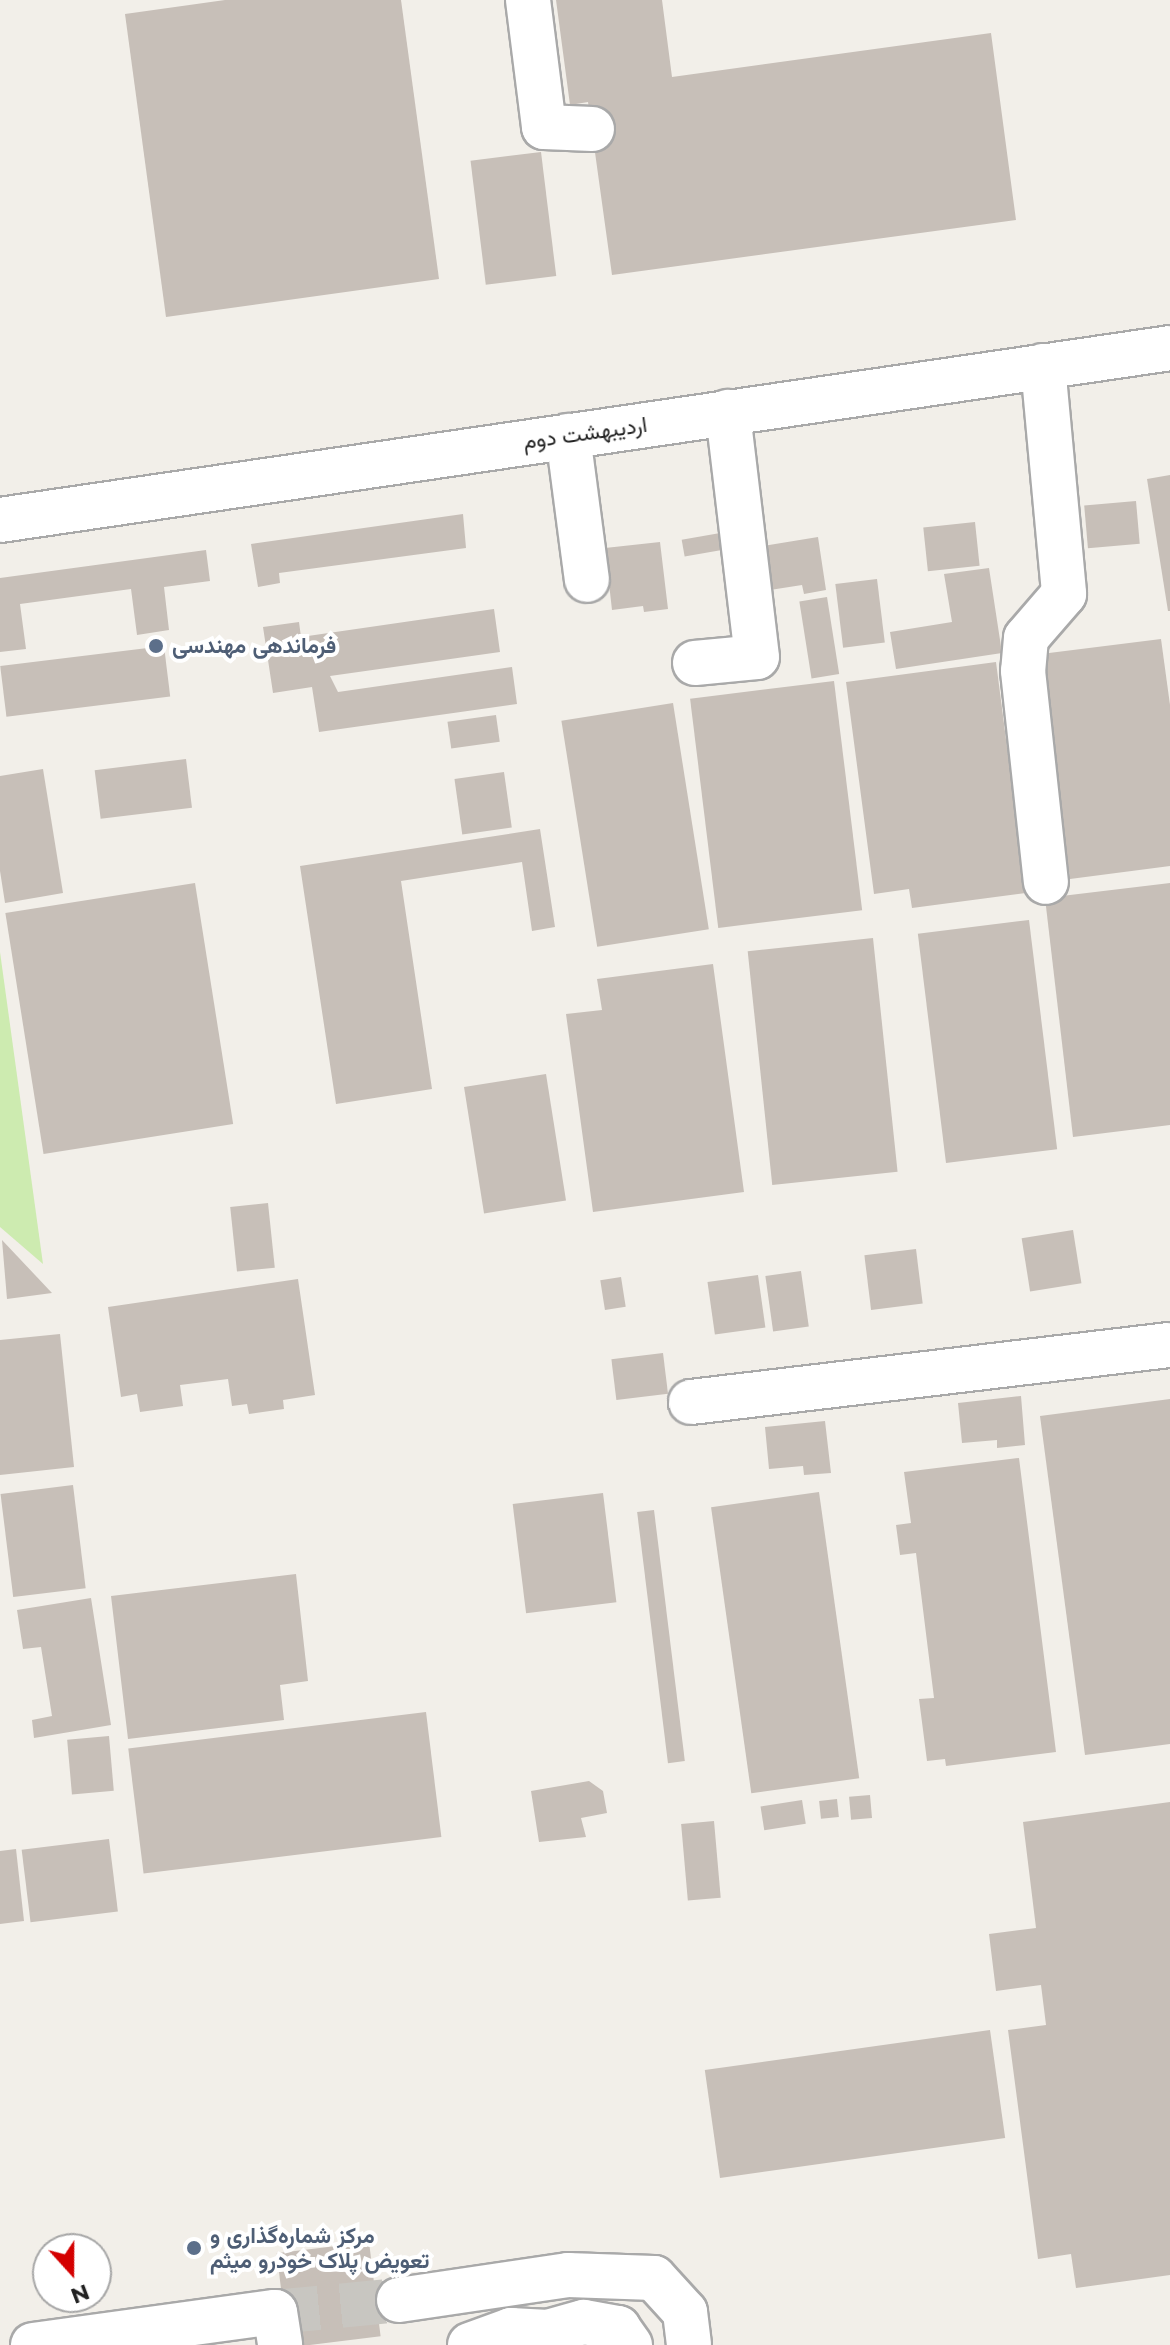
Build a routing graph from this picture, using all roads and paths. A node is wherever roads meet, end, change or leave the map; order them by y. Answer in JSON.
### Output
{"nodes":[{"id":1,"x":528,"y":0,"type":"edge"},
{"id":2,"x":592,"y":129,"type":"dead end"},
{"id":3,"x":1170,"y":348,"type":"edge"},
{"id":4,"x":1043,"y":366,"type":"junction"},
{"id":5,"x":728,"y":412,"type":"junction"},
{"id":6,"x":568,"y":436,"type":"junction"},
{"id":7,"x":0,"y":520,"type":"edge"},
{"id":8,"x":587,"y":580,"type":"dead end"},
{"id":9,"x":695,"y":663,"type":"dead end"},
{"id":10,"x":1046,"y":882,"type":"dead end"},
{"id":11,"x":1170,"y":1345,"type":"edge"},
{"id":12,"x":691,"y":1402,"type":"dead end"},
{"id":13,"x":399,"y":2300,"type":"tunnel mouth"},
{"id":14,"x":199,"y":2334,"type":"edge"},
{"id":15,"x":126,"y":2338,"type":"edge"},
{"id":16,"x":549,"y":2339,"type":"edge"},
{"id":17,"x":33,"y":2345,"type":"edge"},
{"id":18,"x":280,"y":2345,"type":"edge"},
{"id":19,"x":470,"y":2345,"type":"edge"},
{"id":20,"x":630,"y":2345,"type":"edge"},
{"id":21,"x":689,"y":2345,"type":"edge"}],
"edges":[{"from":1,"to":2,"type":"street"},
{"from":3,"to":4,"type":"street","name":"اردیبهشت دوم"},
{"from":4,"to":5,"type":"street","name":"اردیبهشت دوم"},
{"from":4,"to":10,"type":"street"},
{"from":5,"to":6,"type":"street","name":"اردیبهشت دوم"},
{"from":5,"to":9,"type":"street"},
{"from":6,"to":7,"type":"street","name":"اردیبهشت دوم"},
{"from":6,"to":8,"type":"street"},
{"from":11,"to":12,"type":"street"},
{"from":13,"to":21,"type":"street"},
{"from":14,"to":15,"type":"street"},
{"from":14,"to":18,"type":"street"},
{"from":15,"to":17,"type":"street"},
{"from":16,"to":19,"type":"street"},
{"from":16,"to":20,"type":"street"}]}
